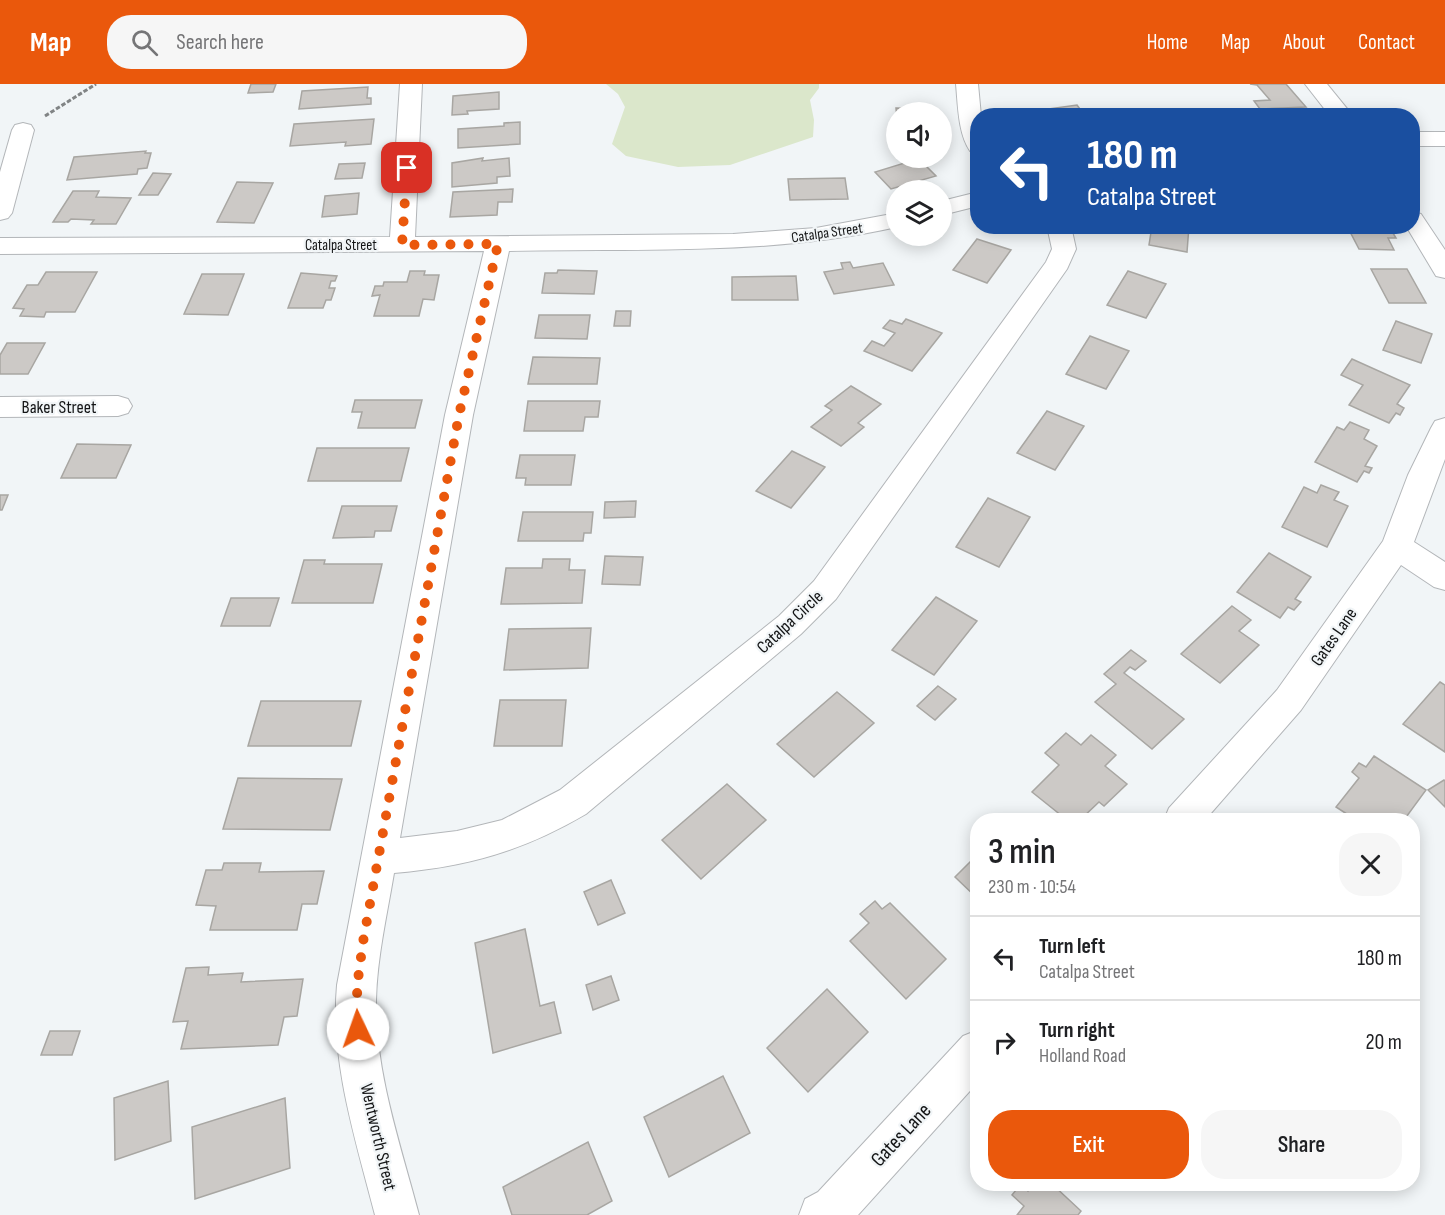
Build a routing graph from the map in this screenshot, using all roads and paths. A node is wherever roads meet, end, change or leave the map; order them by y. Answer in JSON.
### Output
{"nodes":[{"id":1,"x":96,"y":84,"type":"edge"},
{"id":2,"x":411,"y":84,"type":"edge"},
{"id":3,"x":967,"y":84,"type":"edge"},
{"id":4,"x":1316,"y":84,"type":"edge"},
{"id":5,"x":1336,"y":108,"type":"edge"},
{"id":6,"x":970,"y":118,"type":"edge"},
{"id":7,"x":23,"y":130,"type":"joint"},
{"id":8,"x":1420,"y":139,"type":"edge"},
{"id":9,"x":1445,"y":139,"type":"edge"},
{"id":10,"x":970,"y":201,"type":"edge"},
{"id":11,"x":952,"y":206,"type":"edge"},
{"id":12,"x":0,"y":213,"type":"edge"},
{"id":13,"x":886,"y":222,"type":"edge"},
{"id":14,"x":1420,"y":230,"type":"edge"},
{"id":15,"x":1061,"y":234,"type":"edge"},
{"id":16,"x":498,"y":244,"type":"junction"},
{"id":17,"x":402,"y":245,"type":"junction"},
{"id":18,"x":0,"y":246,"type":"edge"},
{"id":19,"x":1445,"y":270,"type":"edge"},
{"id":20,"x":118,"y":406,"type":"dead end"},
{"id":21,"x":0,"y":407,"type":"edge"},
{"id":22,"x":1445,"y":428,"type":"edge"},
{"id":23,"x":1397,"y":546,"type":"junction"},
{"id":24,"x":1445,"y":578,"type":"edge"},
{"id":25,"x":1188,"y":813,"type":"edge"},
{"id":26,"x":379,"y":857,"type":"junction"},
{"id":27,"x":970,"y":1060,"type":"edge"},
{"id":28,"x":397,"y":1215,"type":"edge"},
{"id":29,"x":821,"y":1215,"type":"edge"}],
"edges":[{"from":1,"to":7,"type":"path"},
{"from":2,"to":17,"type":"street"},
{"from":3,"to":6,"type":"street"},
{"from":4,"to":5,"type":"street"},
{"from":7,"to":12,"type":"street"},
{"from":8,"to":9,"type":"street"},
{"from":10,"to":11,"type":"street"},
{"from":13,"to":16,"type":"street","name":"Catalpa Street"},
{"from":14,"to":19,"type":"street"},
{"from":15,"to":26,"type":"street","name":"Catalpa Circle"},
{"from":16,"to":17,"type":"street","name":"Catalpa Street"},
{"from":16,"to":26,"type":"street","name":"Wentworth Street"},
{"from":17,"to":18,"type":"street","name":"Catalpa Street"},
{"from":20,"to":21,"type":"street","name":"Baker Street"},
{"from":22,"to":23,"type":"street","name":"Gates Lane"},
{"from":23,"to":24,"type":"street"},
{"from":23,"to":25,"type":"street","name":"Gates Lane"},
{"from":26,"to":28,"type":"street","name":"Wentworth Street"},
{"from":27,"to":29,"type":"street","name":"Gates Lane"}]}
